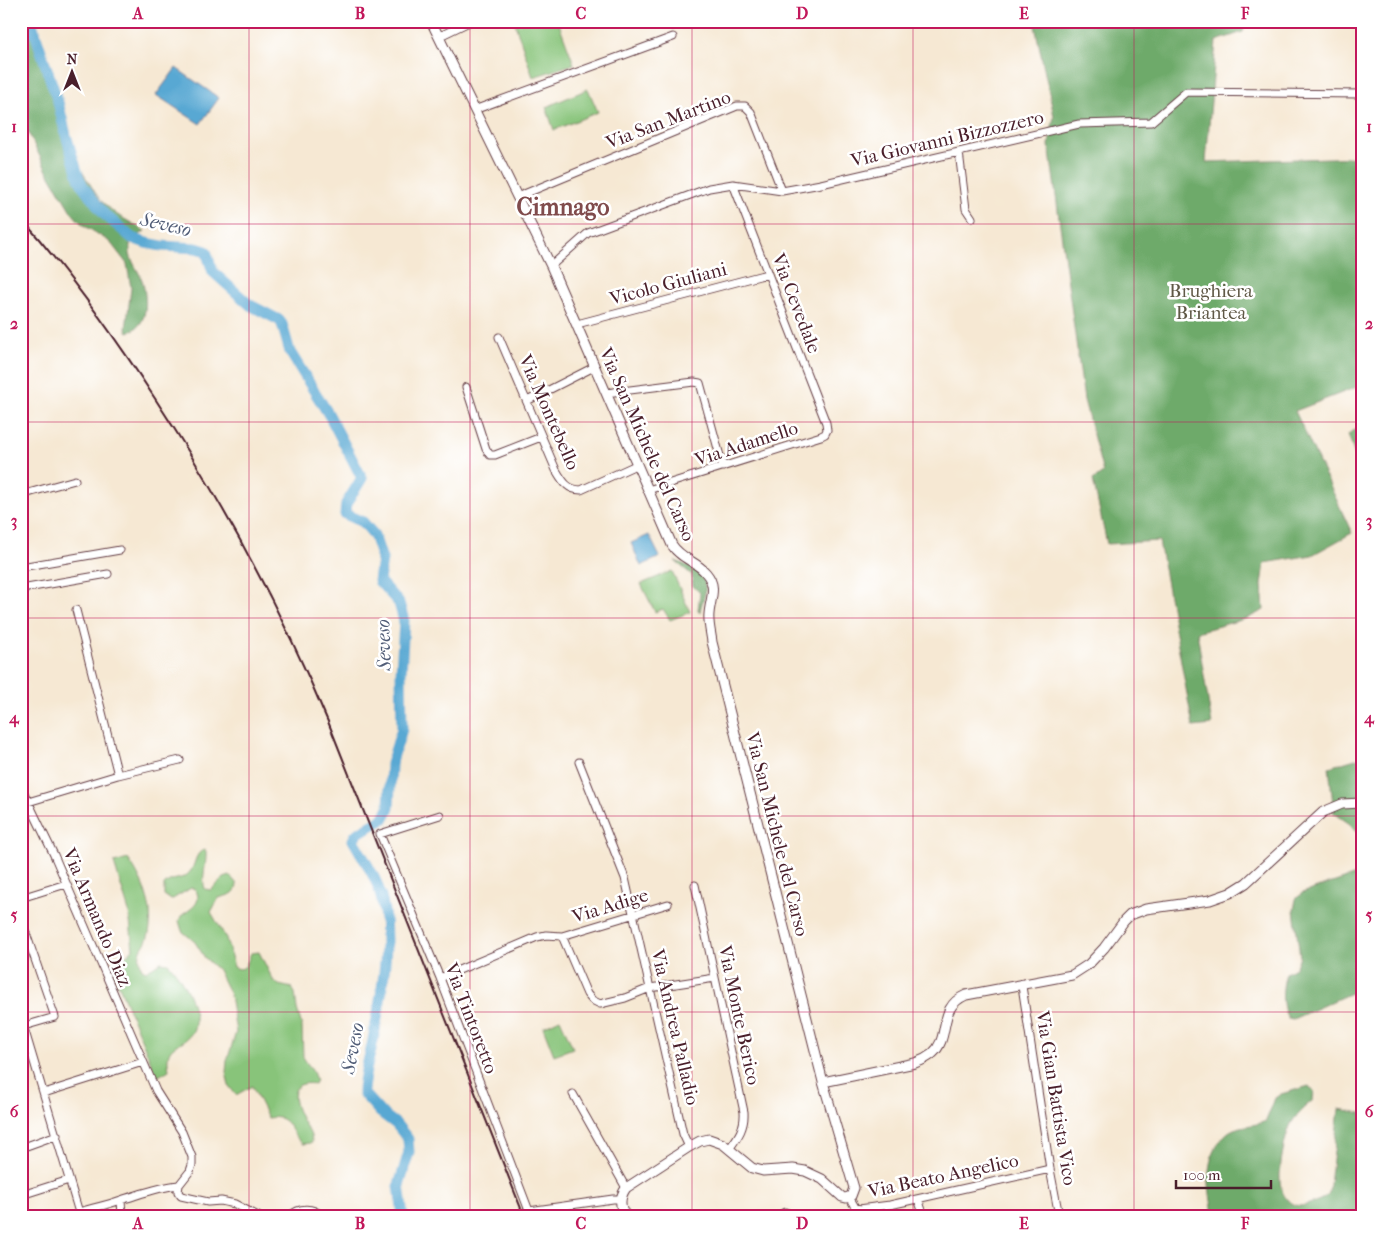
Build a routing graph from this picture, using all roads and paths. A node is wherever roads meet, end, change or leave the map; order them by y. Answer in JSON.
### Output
{"nodes":[{"id":1,"x":431,"y":21,"type":"edge"},
{"id":2,"x":471,"y":21,"type":"edge"},
{"id":3,"x":440,"y":36,"type":"junction"},
{"id":4,"x":673,"y":37,"type":"dead end"},
{"id":5,"x":1362,"y":94,"type":"edge"},
{"id":6,"x":474,"y":110,"type":"junction"},
{"id":7,"x":959,"y":152,"type":"junction"},
{"id":8,"x":733,"y":184,"type":"junction"},
{"id":9,"x":782,"y":191,"type":"junction"},
{"id":10,"x":517,"y":197,"type":"junction"},
{"id":11,"x":972,"y":218,"type":"dead end"},
{"id":12,"x":551,"y":266,"type":"junction"},
{"id":13,"x":767,"y":274,"type":"junction"},
{"id":14,"x":577,"y":324,"type":"junction"},
{"id":15,"x":499,"y":337,"type":"dead end"},
{"id":16,"x":594,"y":367,"type":"junction"},
{"id":17,"x":466,"y":387,"type":"dead end"},
{"id":18,"x":606,"y":393,"type":"junction"},
{"id":19,"x":527,"y":401,"type":"junction"},
{"id":20,"x":825,"y":434,"type":"joint"},
{"id":21,"x":541,"y":437,"type":"junction"},
{"id":22,"x":636,"y":464,"type":"junction"},
{"id":23,"x":723,"y":467,"type":"junction"},
{"id":24,"x":75,"y":480,"type":"dead end"},
{"id":25,"x":648,"y":490,"type":"junction"},
{"id":26,"x":21,"y":495,"type":"edge"},
{"id":27,"x":120,"y":550,"type":"dead end"},
{"id":28,"x":21,"y":567,"type":"edge"},
{"id":29,"x":108,"y":574,"type":"dead end"},
{"id":30,"x":21,"y":589,"type":"edge"},
{"id":31,"x":76,"y":610,"type":"dead end"},
{"id":32,"x":180,"y":760,"type":"dead end"},
{"id":33,"x":579,"y":762,"type":"dead end"},
{"id":34,"x":118,"y":775,"type":"junction"},
{"id":35,"x":21,"y":786,"type":"edge"},
{"id":36,"x":28,"y":802,"type":"junction"},
{"id":37,"x":1362,"y":803,"type":"edge"},
{"id":38,"x":440,"y":815,"type":"dead end"},
{"id":39,"x":66,"y":884,"type":"junction"},
{"id":40,"x":695,"y":885,"type":"dead end"},
{"id":41,"x":21,"y":898,"type":"edge"},
{"id":42,"x":668,"y":904,"type":"dead end"},
{"id":43,"x":634,"y":914,"type":"junction"},
{"id":44,"x":21,"y":919,"type":"edge"},
{"id":45,"x":562,"y":936,"type":"junction"},
{"id":46,"x":440,"y":978,"type":"junction"},
{"id":47,"x":715,"y":978,"type":"junction"},
{"id":48,"x":1022,"y":986,"type":"junction"},
{"id":49,"x":650,"y":988,"type":"junction"},
{"id":50,"x":21,"y":1018,"type":"edge"},
{"id":51,"x":24,"y":1026,"type":"junction"},
{"id":52,"x":143,"y":1062,"type":"junction"},
{"id":53,"x":823,"y":1082,"type":"junction"},
{"id":54,"x":44,"y":1093,"type":"junction"},
{"id":55,"x":573,"y":1094,"type":"dead end"},
{"id":56,"x":57,"y":1135,"type":"junction"},
{"id":57,"x":689,"y":1147,"type":"junction"},
{"id":58,"x":21,"y":1148,"type":"edge"},
{"id":59,"x":729,"y":1149,"type":"junction"},
{"id":60,"x":1050,"y":1169,"type":"junction"},
{"id":61,"x":69,"y":1180,"type":"junction"},
{"id":62,"x":179,"y":1185,"type":"junction"},
{"id":63,"x":626,"y":1188,"type":"junction"},
{"id":64,"x":28,"y":1193,"type":"dead end"},
{"id":65,"x":849,"y":1197,"type":"junction"},
{"id":66,"x":621,"y":1199,"type":"junction"},
{"id":67,"x":918,"y":1199,"type":"junction"},
{"id":68,"x":121,"y":1200,"type":"junction"},
{"id":69,"x":855,"y":1207,"type":"junction"},
{"id":70,"x":80,"y":1214,"type":"edge"},
{"id":71,"x":530,"y":1214,"type":"edge"},
{"id":72,"x":122,"y":1216,"type":"edge"},
{"id":73,"x":258,"y":1216,"type":"edge"},
{"id":74,"x":290,"y":1216,"type":"edge"},
{"id":75,"x":322,"y":1216,"type":"edge"},
{"id":76,"x":626,"y":1216,"type":"edge"},
{"id":77,"x":778,"y":1216,"type":"edge"},
{"id":78,"x":795,"y":1216,"type":"edge"},
{"id":79,"x":853,"y":1216,"type":"edge"},
{"id":80,"x":924,"y":1216,"type":"edge"},
{"id":81,"x":1059,"y":1216,"type":"edge"}],
"edges":[{"from":1,"to":3,"type":"street","name":"Via San Michele del Carso"},
{"from":2,"to":3,"type":"street"},
{"from":3,"to":6,"type":"street","name":"Via San Michele del Carso"},
{"from":4,"to":6,"type":"street"},
{"from":5,"to":7,"type":"street","name":"Via Giovanni Bizzozzero"},
{"from":6,"to":10,"type":"street","name":"Via San Michele del Carso"},
{"from":7,"to":9,"type":"street","name":"Via Giovanni Bizzozzero"},
{"from":7,"to":11,"type":"street"},
{"from":8,"to":9,"type":"street","name":"Via Giovanni Bizzozzero"},
{"from":8,"to":12,"type":"street","name":"Via Giovanni Bizzozzero"},
{"from":8,"to":13,"type":"street","name":"Via Cevedale"},
{"from":9,"to":10,"type":"street","name":"Via San Martino"},
{"from":10,"to":12,"type":"street","name":"Via San Michele del Carso"},
{"from":12,"to":14,"type":"street","name":"Via San Michele del Carso"},
{"from":13,"to":14,"type":"street","name":"Vicolo Giuliani"},
{"from":13,"to":20,"type":"street","name":"Via Cevedale"},
{"from":14,"to":16,"type":"street","name":"Via San Michele del Carso"},
{"from":15,"to":19,"type":"street","name":"Via Montebello"},
{"from":16,"to":18,"type":"street","name":"Via San Michele del Carso"},
{"from":16,"to":19,"type":"street"},
{"from":17,"to":21,"type":"street"},
{"from":18,"to":22,"type":"street","name":"Via San Michele del Carso"},
{"from":18,"to":23,"type":"street"},
{"from":19,"to":21,"type":"street","name":"Via Montebello"},
{"from":20,"to":23,"type":"street","name":"Via Adamello"},
{"from":21,"to":22,"type":"street","name":"Via Montebello"},
{"from":22,"to":25,"type":"street","name":"Via San Michele del Carso"},
{"from":23,"to":25,"type":"street","name":"Via Adamello"},
{"from":24,"to":26,"type":"street"},
{"from":25,"to":53,"type":"street","name":"Via San Michele del Carso"},
{"from":27,"to":28,"type":"street"},
{"from":29,"to":30,"type":"street"},
{"from":31,"to":34,"type":"street"},
{"from":32,"to":34,"type":"street"},
{"from":33,"to":43,"type":"street","name":"Via Andrea Palladio"},
{"from":34,"to":36,"type":"street"},
{"from":35,"to":36,"type":"street","name":"Via Armando Diaz"},
{"from":36,"to":39,"type":"street","name":"Via Armando Diaz"},
{"from":37,"to":48,"type":"street"},
{"from":38,"to":46,"type":"street","name":"Via Tintoretto"},
{"from":39,"to":41,"type":"street"},
{"from":39,"to":52,"type":"street","name":"Via Armando Diaz"},
{"from":40,"to":47,"type":"street","name":"Via Monte Berico"},
{"from":42,"to":43,"type":"street","name":"Via Adige"},
{"from":43,"to":45,"type":"street","name":"Via Adige"},
{"from":43,"to":49,"type":"street","name":"Via Andrea Palladio"},
{"from":44,"to":51,"type":"street"},
{"from":45,"to":46,"type":"street","name":"Via Adige"},
{"from":45,"to":49,"type":"street"},
{"from":46,"to":71,"type":"street","name":"Via Tintoretto"},
{"from":47,"to":49,"type":"street"},
{"from":47,"to":59,"type":"street","name":"Via Monte Berico"},
{"from":48,"to":53,"type":"street"},
{"from":48,"to":60,"type":"street","name":"Via Gian Battista Vico"},
{"from":49,"to":57,"type":"street","name":"Via Andrea Palladio"},
{"from":50,"to":51,"type":"street"},
{"from":51,"to":54,"type":"street"},
{"from":52,"to":54,"type":"street"},
{"from":52,"to":62,"type":"street","name":"Via Armando Diaz"},
{"from":53,"to":65,"type":"street","name":"Via San Michele del Carso"},
{"from":54,"to":56,"type":"street"},
{"from":55,"to":63,"type":"street"},
{"from":56,"to":58,"type":"street"},
{"from":56,"to":61,"type":"street"},
{"from":57,"to":59,"type":"street"},
{"from":57,"to":63,"type":"street"},
{"from":59,"to":65,"type":"street"},
{"from":60,"to":67,"type":"street","name":"Via Beato Angelico"},
{"from":60,"to":81,"type":"street","name":"Via Gian Battista Vico"},
{"from":61,"to":64,"type":"street"},
{"from":61,"to":70,"type":"street"},
{"from":62,"to":68,"type":"street"},
{"from":62,"to":73,"type":"street"},
{"from":63,"to":66,"type":"street"},
{"from":65,"to":69,"type":"street","name":"Via Beato Angelico"},
{"from":66,"to":71,"type":"street"},
{"from":66,"to":76,"type":"street"},
{"from":67,"to":69,"type":"street","name":"Via Beato Angelico"},
{"from":67,"to":80,"type":"street"},
{"from":68,"to":70,"type":"street"},
{"from":68,"to":72,"type":"street"},
{"from":69,"to":79,"type":"street"},
{"from":74,"to":75,"type":"street"},
{"from":77,"to":78,"type":"street"}]}
